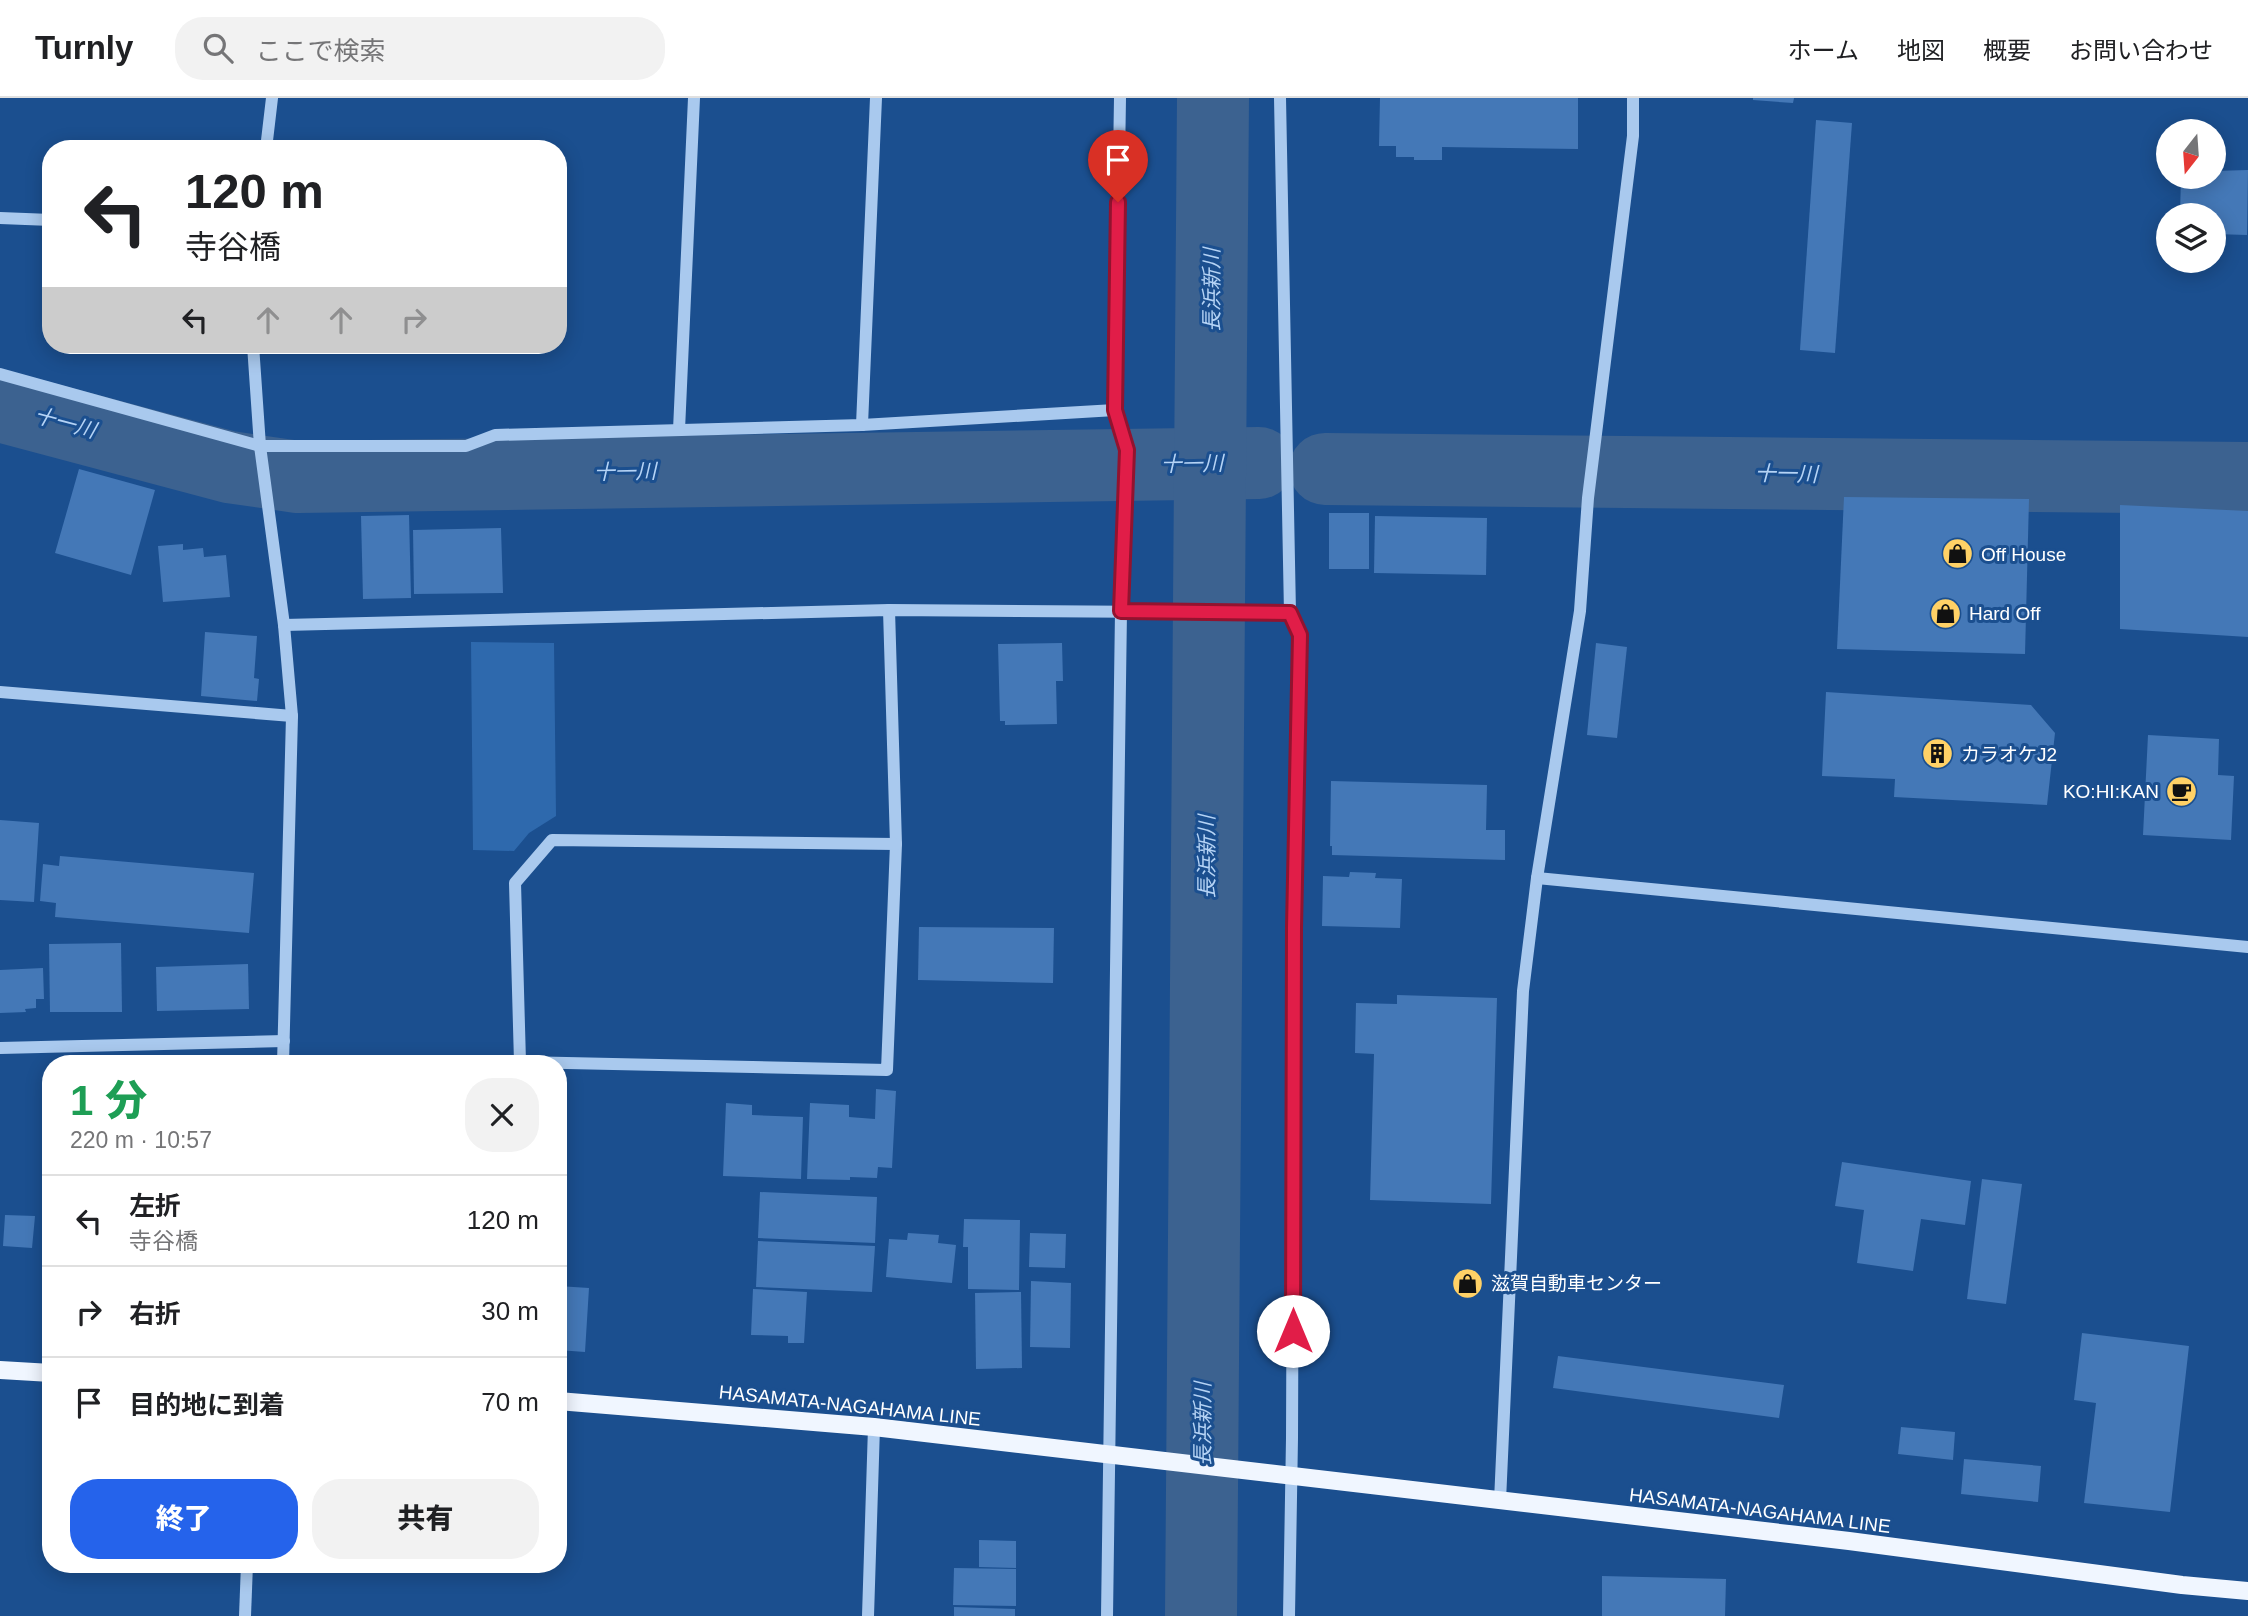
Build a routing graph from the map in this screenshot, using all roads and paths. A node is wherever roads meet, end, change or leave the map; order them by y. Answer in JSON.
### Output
{"nodes":[{"id":1,"x":272,"y":98,"type":"edge"},
{"id":2,"x":694,"y":98,"type":"edge"},
{"id":3,"x":876,"y":98,"type":"edge"},
{"id":4,"x":1120,"y":98,"type":"edge"},
{"id":5,"x":1280,"y":98,"type":"edge"},
{"id":6,"x":1633,"y":98,"type":"edge"},
{"id":7,"x":267,"y":140,"type":"edge"},
{"id":8,"x":0,"y":218,"type":"edge"},
{"id":9,"x":42,"y":220,"type":"edge"},
{"id":10,"x":254,"y":354,"type":"edge"},
{"id":11,"x":0,"y":374,"type":"edge"},
{"id":12,"x":1115,"y":410,"type":"junction"},
{"id":13,"x":862,"y":425,"type":"junction"},
{"id":14,"x":679,"y":430,"type":"junction"},
{"id":15,"x":261,"y":451,"type":"junction"},
{"id":16,"x":889,"y":610,"type":"junction"},
{"id":17,"x":1121,"y":611,"type":"junction"},
{"id":18,"x":1290,"y":613,"type":"junction"},
{"id":19,"x":284,"y":625,"type":"junction"},
{"id":20,"x":0,"y":692,"type":"edge"},
{"id":21,"x":292,"y":716,"type":"junction"},
{"id":22,"x":895,"y":844,"type":"junction"},
{"id":23,"x":1537,"y":878,"type":"junction"},
{"id":24,"x":2248,"y":947,"type":"edge"},
{"id":25,"x":284,"y":1041,"type":"junction"},
{"id":26,"x":0,"y":1048,"type":"edge"},
{"id":27,"x":283,"y":1055,"type":"edge"},
{"id":28,"x":520,"y":1055,"type":"edge"},
{"id":29,"x":567,"y":1063,"type":"edge"},
{"id":30,"x":0,"y":1370,"type":"edge"},
{"id":31,"x":42,"y":1372,"type":"edge"},
{"id":32,"x":567,"y":1402,"type":"edge"},
{"id":33,"x":874,"y":1427,"type":"junction"},
{"id":34,"x":1110,"y":1455,"type":"junction"},
{"id":35,"x":1292,"y":1476,"type":"junction"},
{"id":36,"x":1500,"y":1501,"type":"junction"},
{"id":37,"x":247,"y":1573,"type":"edge"},
{"id":38,"x":2248,"y":1591,"type":"edge"},
{"id":39,"x":245,"y":1616,"type":"edge"},
{"id":40,"x":869,"y":1616,"type":"edge"},
{"id":41,"x":1107,"y":1616,"type":"edge"},
{"id":42,"x":1289,"y":1616,"type":"edge"}],
"edges":[{"from":1,"to":7,"type":"street"},
{"from":2,"to":14,"type":"street"},
{"from":3,"to":13,"type":"street"},
{"from":4,"to":12,"type":"street"},
{"from":5,"to":18,"type":"street"},
{"from":6,"to":23,"type":"street"},
{"from":8,"to":9,"type":"street"},
{"from":10,"to":15,"type":"street"},
{"from":11,"to":15,"type":"street"},
{"from":12,"to":13,"type":"street"},
{"from":12,"to":17,"type":"street"},
{"from":13,"to":14,"type":"street"},
{"from":14,"to":15,"type":"street"},
{"from":15,"to":19,"type":"street"},
{"from":16,"to":17,"type":"street"},
{"from":16,"to":19,"type":"street"},
{"from":16,"to":22,"type":"street"},
{"from":17,"to":18,"type":"street"},
{"from":17,"to":34,"type":"street"},
{"from":18,"to":35,"type":"street"},
{"from":19,"to":21,"type":"street"},
{"from":20,"to":21,"type":"street"},
{"from":21,"to":25,"type":"street"},
{"from":22,"to":28,"type":"street"},
{"from":22,"to":29,"type":"street"},
{"from":23,"to":24,"type":"street"},
{"from":23,"to":36,"type":"street"},
{"from":25,"to":26,"type":"street"},
{"from":25,"to":27,"type":"street"},
{"from":30,"to":31,"type":"main road"},
{"from":32,"to":33,"type":"main road","name":"HASAMATA-NAGAHAMA LINE"},
{"from":33,"to":34,"type":"main road","name":"HASAMATA-NAGAHAMA LINE"},
{"from":33,"to":40,"type":"street"},
{"from":34,"to":35,"type":"main road","name":"HASAMATA-NAGAHAMA LINE"},
{"from":34,"to":41,"type":"street"},
{"from":35,"to":36,"type":"main road","name":"HASAMATA-NAGAHAMA LINE"},
{"from":35,"to":42,"type":"street"},
{"from":36,"to":38,"type":"main road","name":"HASAMATA-NAGAHAMA LINE"},
{"from":37,"to":39,"type":"street"}]}
